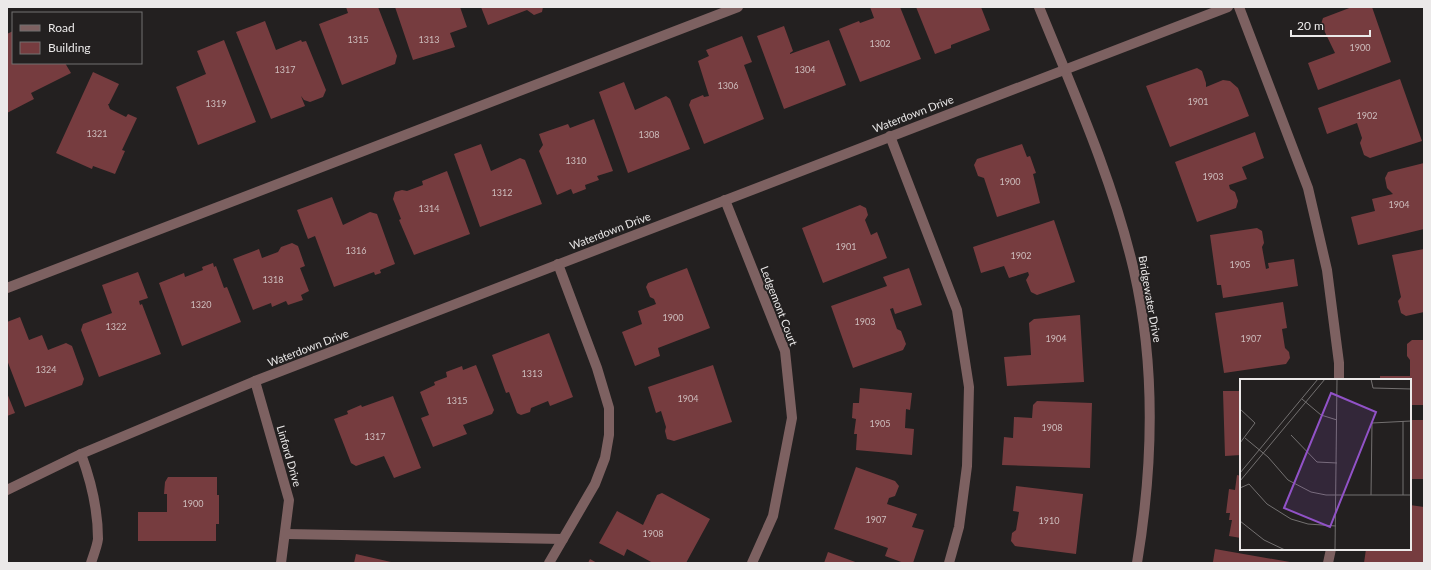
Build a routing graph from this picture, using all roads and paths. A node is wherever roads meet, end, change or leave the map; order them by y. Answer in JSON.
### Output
{"nodes":[{"id":1,"x":738,"y":7,"type":"edge"},
{"id":2,"x":1039,"y":7,"type":"edge"},
{"id":3,"x":1228,"y":7,"type":"edge"},
{"id":4,"x":1239,"y":7,"type":"edge"},
{"id":5,"x":1064,"y":70,"type":"junction"},
{"id":6,"x":890,"y":136,"type":"junction"},
{"id":7,"x":725,"y":200,"type":"junction"},
{"id":8,"x":558,"y":264,"type":"junction"},
{"id":9,"x":8,"y":285,"type":"edge"},
{"id":10,"x":1339,"y":379,"type":"edge"},
{"id":11,"x":254,"y":381,"type":"junction"},
{"id":12,"x":81,"y":454,"type":"junction"},
{"id":13,"x":7,"y":490,"type":"edge"},
{"id":14,"x":285,"y":534,"type":"junction"},
{"id":15,"x":563,"y":539,"type":"junction"},
{"id":16,"x":1330,"y":550,"type":"edge"},
{"id":17,"x":91,"y":563,"type":"edge"},
{"id":18,"x":281,"y":563,"type":"edge"},
{"id":19,"x":550,"y":563,"type":"edge"},
{"id":20,"x":752,"y":563,"type":"edge"},
{"id":21,"x":948,"y":563,"type":"edge"},
{"id":22,"x":1137,"y":563,"type":"edge"},
{"id":23,"x":1328,"y":563,"type":"edge"}],
"edges":[{"from":1,"to":9,"type":"street"},
{"from":2,"to":5,"type":"street","name":"Bridgewater Drive"},
{"from":3,"to":5,"type":"street","name":"Waterdown Drive"},
{"from":4,"to":10,"type":"street"},
{"from":5,"to":6,"type":"street","name":"Waterdown Drive"},
{"from":5,"to":22,"type":"street","name":"Bridgewater Drive"},
{"from":6,"to":7,"type":"street","name":"Waterdown Drive"},
{"from":6,"to":21,"type":"street"},
{"from":7,"to":8,"type":"street","name":"Waterdown Drive"},
{"from":7,"to":20,"type":"street","name":"Ledgemont Court"},
{"from":8,"to":11,"type":"street","name":"Waterdown Drive"},
{"from":8,"to":15,"type":"street"},
{"from":11,"to":12,"type":"street","name":"Waterdown Drive"},
{"from":11,"to":14,"type":"street","name":"Linford Drive"},
{"from":12,"to":13,"type":"street","name":"Waterdown Drive"},
{"from":12,"to":17,"type":"street"},
{"from":14,"to":15,"type":"street"},
{"from":14,"to":18,"type":"street","name":"Linford Drive"},
{"from":15,"to":19,"type":"street"},
{"from":16,"to":23,"type":"street"}]}
